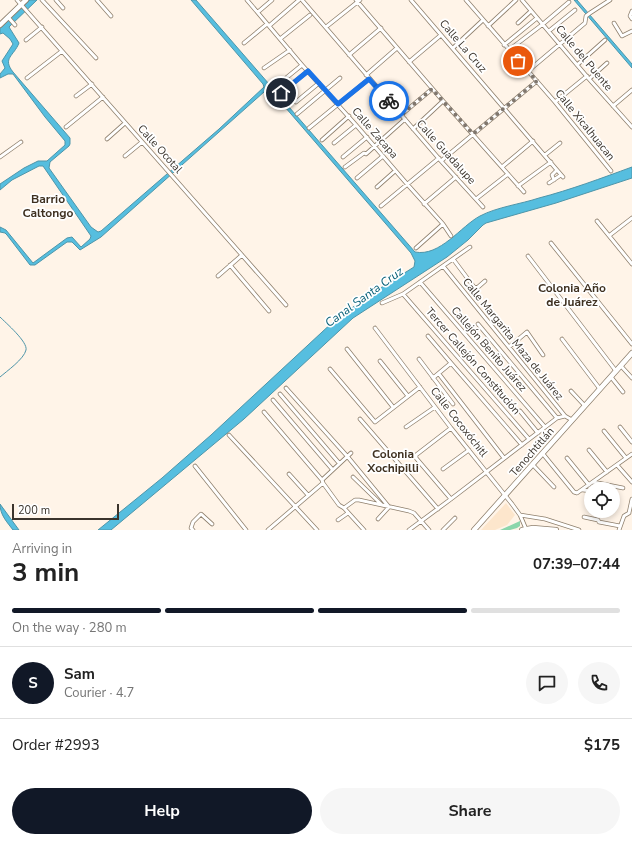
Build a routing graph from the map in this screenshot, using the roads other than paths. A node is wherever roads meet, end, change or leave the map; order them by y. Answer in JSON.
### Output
{"nodes":[{"id":1,"x":17,"y":0,"type":"edge"},
{"id":2,"x":26,"y":0,"type":"edge"},
{"id":3,"x":42,"y":0,"type":"edge"},
{"id":4,"x":56,"y":0,"type":"edge"},
{"id":5,"x":97,"y":0,"type":"edge"},
{"id":6,"x":247,"y":0,"type":"edge"},
{"id":7,"x":272,"y":0,"type":"edge"},
{"id":8,"x":299,"y":0,"type":"edge"},
{"id":9,"x":302,"y":0,"type":"edge"},
{"id":10,"x":411,"y":0,"type":"edge"},
{"id":11,"x":466,"y":0,"type":"edge"},
{"id":12,"x":516,"y":0,"type":"edge"},
{"id":13,"x":522,"y":0,"type":"edge"},
{"id":14,"x":610,"y":0,"type":"edge"},
{"id":15,"x":358,"y":1,"type":"edge"},
{"id":16,"x":569,"y":2,"type":"dead end"},
{"id":17,"x":21,"y":6,"type":"junction"},
{"id":18,"x":64,"y":8,"type":"dead end"},
{"id":19,"x":575,"y":10,"type":"dead end"},
{"id":20,"x":532,"y":11,"type":"junction"},
{"id":21,"x":258,"y":12,"type":"junction"},
{"id":22,"x":631,"y":12,"type":"edge"},
{"id":23,"x":310,"y":15,"type":"dead end"},
{"id":24,"x":111,"y":16,"type":"dead end"},
{"id":25,"x":9,"y":18,"type":"junction"},
{"id":26,"x":538,"y":18,"type":"junction"},
{"id":27,"x":632,"y":19,"type":"edge"},
{"id":28,"x":483,"y":20,"type":"junction"},
{"id":29,"x":1,"y":23,"type":"edge"},
{"id":30,"x":518,"y":23,"type":"dead end"},
{"id":31,"x":614,"y":23,"type":"dead end"},
{"id":32,"x":15,"y":24,"type":"dead end"},
{"id":33,"x":543,"y":24,"type":"junction"},
{"id":34,"x":268,"y":25,"type":"junction"},
{"id":35,"x":488,"y":26,"type":"junction"},
{"id":36,"x":42,"y":27,"type":"junction"},
{"id":37,"x":326,"y":27,"type":"junction"},
{"id":38,"x":381,"y":28,"type":"junction"},
{"id":39,"x":549,"y":31,"type":"junction"},
{"id":40,"x":632,"y":31,"type":"edge"},
{"id":41,"x":441,"y":35,"type":"junction"},
{"id":42,"x":280,"y":39,"type":"junction"},
{"id":43,"x":26,"y":40,"type":"dead end"},
{"id":44,"x":604,"y":40,"type":"dead end"},
{"id":45,"x":244,"y":44,"type":"dead end"},
{"id":46,"x":560,"y":44,"type":"junction"},
{"id":47,"x":504,"y":45,"type":"junction"},
{"id":48,"x":398,"y":48,"type":"junction"},
{"id":49,"x":453,"y":48,"type":"junction"},
{"id":50,"x":290,"y":50,"type":"junction"},
{"id":51,"x":509,"y":50,"type":"junction"},
{"id":52,"x":62,"y":51,"type":"junction"},
{"id":53,"x":349,"y":55,"type":"junction"},
{"id":54,"x":96,"y":58,"type":"dead end"},
{"id":55,"x":409,"y":62,"type":"junction"},
{"id":56,"x":607,"y":63,"type":"dead end"},
{"id":57,"x":577,"y":64,"type":"junction"},
{"id":58,"x":302,"y":65,"type":"junction"},
{"id":59,"x":264,"y":68,"type":"dead end"},
{"id":60,"x":308,"y":71,"type":"junction"},
{"id":61,"x":528,"y":71,"type":"junction"},
{"id":62,"x":366,"y":75,"type":"junction"},
{"id":63,"x":27,"y":78,"type":"dead end"},
{"id":64,"x":340,"y":78,"type":"dead end"},
{"id":65,"x":588,"y":78,"type":"junction"},
{"id":66,"x":369,"y":79,"type":"junction"},
{"id":67,"x":537,"y":81,"type":"junction"},
{"id":68,"x":319,"y":83,"type":"junction"},
{"id":69,"x":92,"y":84,"type":"junction"},
{"id":70,"x":275,"y":87,"type":"dead end"},
{"id":71,"x":432,"y":89,"type":"junction"},
{"id":72,"x":325,"y":90,"type":"junction"},
{"id":73,"x":632,"y":90,"type":"edge"},
{"id":74,"x":281,"y":93,"type":"dead end"},
{"id":75,"x":76,"y":96,"type":"dead end"},
{"id":76,"x":103,"y":97,"type":"junction"},
{"id":77,"x":443,"y":101,"type":"junction"},
{"id":78,"x":296,"y":102,"type":"dead end"},
{"id":79,"x":555,"y":102,"type":"junction"},
{"id":80,"x":338,"y":104,"type":"junction"},
{"id":81,"x":613,"y":106,"type":"junction"},
{"id":82,"x":504,"y":108,"type":"junction"},
{"id":83,"x":297,"y":114,"type":"dead end"},
{"id":84,"x":401,"y":115,"type":"junction"},
{"id":85,"x":349,"y":116,"type":"junction"},
{"id":86,"x":404,"y":119,"type":"junction"},
{"id":87,"x":125,"y":123,"type":"junction"},
{"id":88,"x":356,"y":124,"type":"junction"},
{"id":89,"x":66,"y":127,"type":"dead end"},
{"id":90,"x":632,"y":127,"type":"edge"},
{"id":91,"x":309,"y":128,"type":"dead end"},
{"id":92,"x":413,"y":129,"type":"junction"},
{"id":93,"x":473,"y":134,"type":"junction"},
{"id":94,"x":367,"y":137,"type":"junction"},
{"id":95,"x":107,"y":138,"type":"dead end"},
{"id":96,"x":322,"y":140,"type":"dead end"},
{"id":97,"x":533,"y":141,"type":"junction"},
{"id":98,"x":21,"y":142,"type":"dead end"},
{"id":99,"x":142,"y":142,"type":"junction"},
{"id":100,"x":334,"y":143,"type":"dead end"},
{"id":101,"x":560,"y":143,"type":"dead end"},
{"id":102,"x":374,"y":146,"type":"junction"},
{"id":103,"x":545,"y":155,"type":"junction"},
{"id":104,"x":126,"y":156,"type":"dead end"},
{"id":105,"x":383,"y":156,"type":"junction"},
{"id":106,"x":0,"y":157,"type":"edge"},
{"id":107,"x":343,"y":158,"type":"dead end"},
{"id":108,"x":440,"y":159,"type":"junction"},
{"id":109,"x":550,"y":162,"type":"junction"},
{"id":110,"x":345,"y":167,"type":"dead end"},
{"id":111,"x":502,"y":167,"type":"junction"},
{"id":112,"x":557,"y":170,"type":"junction"},
{"id":113,"x":396,"y":171,"type":"junction"},
{"id":114,"x":611,"y":171,"type":"dead end"},
{"id":115,"x":508,"y":174,"type":"junction"},
{"id":116,"x":456,"y":177,"type":"junction"},
{"id":117,"x":357,"y":178,"type":"dead end"},
{"id":118,"x":554,"y":180,"type":"junction"},
{"id":119,"x":407,"y":184,"type":"junction"},
{"id":120,"x":549,"y":184,"type":"dead end"},
{"id":121,"x":518,"y":186,"type":"junction"},
{"id":122,"x":377,"y":187,"type":"dead end"},
{"id":123,"x":524,"y":192,"type":"dead end"},
{"id":124,"x":476,"y":199,"type":"junction"},
{"id":125,"x":424,"y":204,"type":"junction"},
{"id":126,"x":381,"y":206,"type":"dead end"},
{"id":127,"x":483,"y":207,"type":"dead end"},
{"id":128,"x":632,"y":218,"type":"edge"},
{"id":129,"x":597,"y":221,"type":"dead end"},
{"id":130,"x":443,"y":224,"type":"junction"},
{"id":131,"x":610,"y":235,"type":"junction"},
{"id":132,"x":451,"y":236,"type":"dead end"},
{"id":133,"x":551,"y":243,"type":"dead end"},
{"id":134,"x":470,"y":246,"type":"dead end"},
{"id":135,"x":416,"y":248,"type":"dead end"},
{"id":136,"x":242,"y":255,"type":"junction"},
{"id":137,"x":528,"y":256,"type":"dead end"},
{"id":138,"x":453,"y":259,"type":"junction"},
{"id":139,"x":632,"y":264,"type":"edge"},
{"id":140,"x":230,"y":266,"type":"junction"},
{"id":141,"x":443,"y":266,"type":"junction"},
{"id":142,"x":218,"y":276,"type":"dead end"},
{"id":143,"x":485,"y":281,"type":"dead end"},
{"id":144,"x":420,"y":282,"type":"junction"},
{"id":145,"x":403,"y":294,"type":"junction"},
{"id":146,"x":382,"y":303,"type":"dead end"},
{"id":147,"x":286,"y":305,"type":"dead end"},
{"id":148,"x":269,"y":311,"type":"dead end"},
{"id":149,"x":478,"y":324,"type":"dead end"},
{"id":150,"x":375,"y":328,"type":"dead end"},
{"id":151,"x":428,"y":336,"type":"dead end"},
{"id":152,"x":562,"y":339,"type":"dead end"},
{"id":153,"x":632,"y":344,"type":"edge"},
{"id":154,"x":509,"y":347,"type":"junction"},
{"id":155,"x":348,"y":349,"type":"dead end"},
{"id":156,"x":632,"y":353,"type":"edge"},
{"id":157,"x":544,"y":355,"type":"dead end"},
{"id":158,"x":419,"y":359,"type":"dead end"},
{"id":159,"x":380,"y":361,"type":"dead end"},
{"id":160,"x":451,"y":363,"type":"junction"},
{"id":161,"x":621,"y":366,"type":"junction"},
{"id":162,"x":330,"y":369,"type":"dead end"},
{"id":163,"x":616,"y":371,"type":"junction"},
{"id":164,"x":439,"y":374,"type":"junction"},
{"id":165,"x":611,"y":376,"type":"junction"},
{"id":166,"x":433,"y":378,"type":"junction"},
{"id":167,"x":632,"y":378,"type":"edge"},
{"id":168,"x":420,"y":387,"type":"junction"},
{"id":169,"x":286,"y":388,"type":"dead end"},
{"id":170,"x":600,"y":389,"type":"junction"},
{"id":171,"x":571,"y":391,"type":"dead end"},
{"id":172,"x":623,"y":392,"type":"dead end"},
{"id":173,"x":280,"y":394,"type":"dead end"},
{"id":174,"x":408,"y":396,"type":"junction"},
{"id":175,"x":273,"y":400,"type":"dead end"},
{"id":176,"x":453,"y":404,"type":"dead end"},
{"id":177,"x":585,"y":406,"type":"junction"},
{"id":178,"x":435,"y":407,"type":"junction"},
{"id":179,"x":393,"y":408,"type":"junction"},
{"id":180,"x":520,"y":411,"type":"dead end"},
{"id":181,"x":264,"y":412,"type":"dead end"},
{"id":182,"x":565,"y":416,"type":"junction"},
{"id":183,"x":557,"y":418,"type":"junction"},
{"id":184,"x":360,"y":419,"type":"dead end"},
{"id":185,"x":572,"y":420,"type":"junction"},
{"id":186,"x":406,"y":427,"type":"dead end"},
{"id":187,"x":545,"y":427,"type":"junction"},
{"id":188,"x":620,"y":427,"type":"dead end"},
{"id":189,"x":451,"y":428,"type":"junction"},
{"id":190,"x":604,"y":431,"type":"dead end"},
{"id":191,"x":538,"y":433,"type":"junction"},
{"id":192,"x":229,"y":435,"type":"dead end"},
{"id":193,"x":529,"y":440,"type":"junction"},
{"id":194,"x":632,"y":442,"type":"edge"},
{"id":195,"x":522,"y":445,"type":"junction"},
{"id":196,"x":469,"y":450,"type":"junction"},
{"id":197,"x":589,"y":450,"type":"dead end"},
{"id":198,"x":351,"y":453,"type":"dead end"},
{"id":199,"x":543,"y":454,"type":"junction"},
{"id":200,"x":632,"y":454,"type":"edge"},
{"id":201,"x":347,"y":456,"type":"junction"},
{"id":202,"x":504,"y":458,"type":"junction"},
{"id":203,"x":567,"y":458,"type":"dead end"},
{"id":204,"x":626,"y":458,"type":"junction"},
{"id":205,"x":339,"y":463,"type":"junction"},
{"id":206,"x":533,"y":465,"type":"junction"},
{"id":207,"x":617,"y":465,"type":"junction"},
{"id":208,"x":195,"y":466,"type":"dead end"},
{"id":209,"x":443,"y":469,"type":"dead end"},
{"id":210,"x":332,"y":470,"type":"junction"},
{"id":211,"x":486,"y":472,"type":"junction"},
{"id":212,"x":607,"y":472,"type":"junction"},
{"id":213,"x":289,"y":474,"type":"dead end"},
{"id":214,"x":353,"y":477,"type":"dead end"},
{"id":215,"x":323,"y":482,"type":"junction"},
{"id":216,"x":587,"y":482,"type":"edge"},
{"id":217,"x":593,"y":482,"type":"edge"},
{"id":218,"x":632,"y":482,"type":"edge"},
{"id":219,"x":554,"y":487,"type":"dead end"},
{"id":220,"x":620,"y":487,"type":"edge"},
{"id":221,"x":623,"y":488,"type":"dead end"},
{"id":222,"x":583,"y":490,"type":"edge"},
{"id":223,"x":308,"y":495,"type":"junction"},
{"id":224,"x":505,"y":496,"type":"junction"},
{"id":225,"x":632,"y":499,"type":"edge"},
{"id":226,"x":451,"y":500,"type":"junction"},
{"id":227,"x":382,"y":505,"type":"junction"},
{"id":228,"x":294,"y":506,"type":"junction"},
{"id":229,"x":389,"y":506,"type":"junction"},
{"id":230,"x":344,"y":508,"type":"junction"},
{"id":231,"x":438,"y":509,"type":"junction"},
{"id":232,"x":348,"y":513,"type":"junction"},
{"id":233,"x":631,"y":513,"type":"edge"},
{"id":234,"x":520,"y":515,"type":"junction"},
{"id":235,"x":455,"y":518,"type":"dead end"},
{"id":236,"x":589,"y":518,"type":"edge"},
{"id":237,"x":378,"y":519,"type":"dead end"},
{"id":238,"x":338,"y":520,"type":"dead end"},
{"id":239,"x":421,"y":522,"type":"junction"},
{"id":240,"x":212,"y":524,"type":"dead end"},
{"id":241,"x":620,"y":528,"type":"edge"},
{"id":242,"x":193,"y":530,"type":"edge"},
{"id":243,"x":246,"y":530,"type":"edge"},
{"id":244,"x":268,"y":530,"type":"edge"},
{"id":245,"x":317,"y":530,"type":"edge"},
{"id":246,"x":364,"y":530,"type":"edge"},
{"id":247,"x":409,"y":530,"type":"edge"},
{"id":248,"x":429,"y":530,"type":"edge"},
{"id":249,"x":443,"y":530,"type":"edge"},
{"id":250,"x":474,"y":530,"type":"edge"},
{"id":251,"x":524,"y":530,"type":"edge"},
{"id":252,"x":556,"y":530,"type":"edge"},
{"id":253,"x":580,"y":530,"type":"edge"}],
"edges":[{"from":1,"to":17,"type":"street","name":"Calle Ocotal"},
{"from":2,"to":17,"type":"main road"},
{"from":3,"to":54,"type":"street"},
{"from":4,"to":18,"type":"street"},
{"from":5,"to":24,"type":"street"},
{"from":6,"to":21,"type":"street","name":"Calle Zacapa"},
{"from":7,"to":21,"type":"street"},
{"from":8,"to":34,"type":"street"},
{"from":9,"to":37,"type":"street","name":"Calle Guadalupe"},
{"from":10,"to":41,"type":"street","name":"Calle La Cruz"},
{"from":11,"to":28,"type":"street","name":"Calle Xicalhuacan"},
{"from":12,"to":35,"type":"street"},
{"from":13,"to":20,"type":"street","name":"Calle del Puente"},
{"from":14,"to":46,"type":"street"},
{"from":15,"to":37,"type":"street"},
{"from":15,"to":38,"type":"street"},
{"from":16,"to":33,"type":"street"},
{"from":17,"to":25,"type":"main road"},
{"from":17,"to":36,"type":"street","name":"Calle Ocotal"},
{"from":19,"to":39,"type":"street"},
{"from":20,"to":26,"type":"street","name":"Calle del Puente"},
{"from":20,"to":30,"type":"street"},
{"from":21,"to":34,"type":"street","name":"Calle Zacapa"},
{"from":22,"to":27,"type":"street"},
{"from":23,"to":42,"type":"street"},
{"from":25,"to":29,"type":"main road"},
{"from":25,"to":32,"type":"street"},
{"from":26,"to":33,"type":"street","name":"Calle del Puente"},
{"from":26,"to":47,"type":"street"},
{"from":28,"to":35,"type":"street","name":"Calle Xicalhuacan"},
{"from":28,"to":49,"type":"street"},
{"from":31,"to":40,"type":"street"},
{"from":33,"to":39,"type":"street","name":"Calle del Puente"},
{"from":33,"to":51,"type":"street"},
{"from":34,"to":42,"type":"street","name":"Calle Zacapa"},
{"from":34,"to":45,"type":"street"},
{"from":35,"to":47,"type":"street","name":"Calle Xicalhuacan"},
{"from":36,"to":43,"type":"street"},
{"from":36,"to":52,"type":"street","name":"Calle Ocotal"},
{"from":37,"to":53,"type":"street","name":"Calle Guadalupe"},
{"from":38,"to":48,"type":"street"},
{"from":38,"to":53,"type":"street"},
{"from":39,"to":46,"type":"street","name":"Calle del Puente"},
{"from":41,"to":49,"type":"street","name":"Calle La Cruz"},
{"from":41,"to":55,"type":"street"},
{"from":42,"to":50,"type":"street","name":"Calle Zacapa"},
{"from":44,"to":57,"type":"street"},
{"from":46,"to":57,"type":"street","name":"Calle del Puente"},
{"from":46,"to":61,"type":"street"},
{"from":47,"to":51,"type":"street","name":"Calle Xicalhuacan"},
{"from":48,"to":55,"type":"street"},
{"from":48,"to":62,"type":"street"},
{"from":49,"to":82,"type":"street","name":"Calle La Cruz"},
{"from":50,"to":58,"type":"street","name":"Calle Zacapa"},
{"from":50,"to":59,"type":"street"},
{"from":51,"to":61,"type":"street","name":"Calle Xicalhuacan"},
{"from":52,"to":63,"type":"street"},
{"from":52,"to":69,"type":"street","name":"Calle Ocotal"},
{"from":53,"to":62,"type":"street","name":"Calle Guadalupe"},
{"from":55,"to":71,"type":"street"},
{"from":56,"to":65,"type":"street"},
{"from":57,"to":65,"type":"street","name":"Calle del Puente"},
{"from":58,"to":60,"type":"street","name":"Calle Zacapa"},
{"from":58,"to":70,"type":"street"},
{"from":60,"to":68,"type":"street","name":"Calle Zacapa"},
{"from":60,"to":74,"type":"street"},
{"from":61,"to":67,"type":"street","name":"Calle Xicalhuacan"},
{"from":62,"to":66,"type":"street","name":"Calle Guadalupe"},
{"from":64,"to":72,"type":"street"},
{"from":65,"to":79,"type":"street"},
{"from":65,"to":81,"type":"street","name":"Calle del Puente"},
{"from":66,"to":80,"type":"street"},
{"from":66,"to":84,"type":"street","name":"Calle Guadalupe"},
{"from":67,"to":79,"type":"street","name":"Calle Xicalhuacan"},
{"from":67,"to":82,"type":"street"},
{"from":68,"to":72,"type":"street","name":"Calle Zacapa"},
{"from":68,"to":78,"type":"street"},
{"from":69,"to":75,"type":"street"},
{"from":69,"to":76,"type":"street","name":"Calle Ocotal"},
{"from":71,"to":77,"type":"street"},
{"from":71,"to":84,"type":"street"},
{"from":72,"to":80,"type":"street","name":"Calle Zacapa"},
{"from":72,"to":83,"type":"street"},
{"from":73,"to":81,"type":"street"},
{"from":76,"to":87,"type":"street","name":"Calle Ocotal"},
{"from":76,"to":89,"type":"street"},
{"from":77,"to":92,"type":"street"},
{"from":77,"to":93,"type":"street"},
{"from":79,"to":114,"type":"street","name":"Calle Xicalhuacan"},
{"from":80,"to":85,"type":"street","name":"Calle Zacapa"},
{"from":80,"to":91,"type":"street"},
{"from":81,"to":90,"type":"street","name":"Calle del Puente"},
{"from":82,"to":93,"type":"street"},
{"from":82,"to":97,"type":"street","name":"Calle La Cruz"},
{"from":84,"to":86,"type":"street","name":"Calle Guadalupe"},
{"from":85,"to":88,"type":"street","name":"Calle Zacapa"},
{"from":85,"to":96,"type":"street"},
{"from":86,"to":92,"type":"street","name":"Calle Guadalupe"},
{"from":86,"to":102,"type":"street"},
{"from":87,"to":95,"type":"street"},
{"from":87,"to":99,"type":"street","name":"Calle Ocotal"},
{"from":88,"to":94,"type":"street","name":"Calle Zacapa"},
{"from":88,"to":100,"type":"street"},
{"from":92,"to":108,"type":"street","name":"Calle Guadalupe"},
{"from":93,"to":108,"type":"street"},
{"from":93,"to":111,"type":"street"},
{"from":94,"to":102,"type":"street","name":"Calle Zacapa"},
{"from":94,"to":107,"type":"street"},
{"from":97,"to":103,"type":"street","name":"Calle La Cruz"},
{"from":97,"to":111,"type":"street"},
{"from":98,"to":106,"type":"street"},
{"from":99,"to":104,"type":"street"},
{"from":99,"to":136,"type":"street","name":"Calle Ocotal"},
{"from":101,"to":103,"type":"street"},
{"from":102,"to":105,"type":"street","name":"Calle Zacapa"},
{"from":102,"to":110,"type":"street"},
{"from":103,"to":109,"type":"street","name":"Calle La Cruz"},
{"from":105,"to":113,"type":"street","name":"Calle Zacapa"},
{"from":105,"to":117,"type":"street"},
{"from":108,"to":116,"type":"street","name":"Calle Guadalupe"},
{"from":108,"to":119,"type":"street"},
{"from":109,"to":112,"type":"street","name":"Calle La Cruz"},
{"from":109,"to":121,"type":"street"},
{"from":111,"to":115,"type":"street"},
{"from":112,"to":118,"type":"street"},
{"from":112,"to":118,"type":"street","name":"Calle La Cruz"},
{"from":113,"to":119,"type":"street","name":"Calle Zacapa"},
{"from":113,"to":122,"type":"street"},
{"from":115,"to":121,"type":"street"},
{"from":115,"to":124,"type":"street"},
{"from":116,"to":124,"type":"street","name":"Calle Guadalupe"},
{"from":116,"to":125,"type":"street"},
{"from":118,"to":120,"type":"street"},
{"from":119,"to":125,"type":"street","name":"Calle Zacapa"},
{"from":119,"to":126,"type":"street"},
{"from":121,"to":123,"type":"street"},
{"from":124,"to":127,"type":"street","name":"Calle Guadalupe"},
{"from":125,"to":130,"type":"street","name":"Calle Zacapa"},
{"from":128,"to":131,"type":"street"},
{"from":129,"to":131,"type":"street"},
{"from":130,"to":132,"type":"street","name":"Calle Zacapa"},
{"from":130,"to":135,"type":"street"},
{"from":131,"to":139,"type":"street"},
{"from":133,"to":153,"type":"street"},
{"from":134,"to":138,"type":"street"},
{"from":136,"to":140,"type":"street"},
{"from":136,"to":147,"type":"street","name":"Calle Ocotal"},
{"from":137,"to":163,"type":"street"},
{"from":138,"to":141,"type":"street"},
{"from":138,"to":143,"type":"street"},
{"from":140,"to":142,"type":"street"},
{"from":140,"to":148,"type":"street"},
{"from":141,"to":144,"type":"street"},
{"from":141,"to":154,"type":"street","name":"Calle Margarita Maza de Juárez"},
{"from":144,"to":145,"type":"street"},
{"from":144,"to":187,"type":"street","name":"Callejón Benito Juárez"},
{"from":145,"to":146,"type":"street"},
{"from":145,"to":193,"type":"street","name":"Tercer Callejón Constitución"},
{"from":149,"to":183,"type":"street"},
{"from":150,"to":168,"type":"street","name":"Calle Cocoxóchitl"},
{"from":151,"to":160,"type":"street"},
{"from":152,"to":170,"type":"street"},
{"from":154,"to":157,"type":"street"},
{"from":154,"to":182,"type":"street","name":"Calle Margarita Maza de Juárez"},
{"from":155,"to":179,"type":"street"},
{"from":156,"to":161,"type":"main road","name":"Tenochtitlán"},
{"from":158,"to":166,"type":"street"},
{"from":159,"to":174,"type":"street"},
{"from":160,"to":164,"type":"street"},
{"from":160,"to":195,"type":"street"},
{"from":161,"to":163,"type":"main road","name":"Tenochtitlán"},
{"from":161,"to":167,"type":"street"},
{"from":162,"to":179,"type":"street"},
{"from":163,"to":165,"type":"main road","name":"Tenochtitlán"},
{"from":164,"to":166,"type":"street"},
{"from":164,"to":202,"type":"street"},
{"from":165,"to":170,"type":"main road","name":"Tenochtitlán"},
{"from":165,"to":172,"type":"street"},
{"from":166,"to":176,"type":"street"},
{"from":168,"to":174,"type":"street"},
{"from":168,"to":178,"type":"street","name":"Calle Cocoxóchitl"},
{"from":169,"to":201,"type":"street"},
{"from":170,"to":177,"type":"main road","name":"Tenochtitlán"},
{"from":171,"to":177,"type":"street"},
{"from":173,"to":205,"type":"street"},
{"from":174,"to":179,"type":"street"},
{"from":175,"to":210,"type":"street"},
{"from":177,"to":185,"type":"main road","name":"Tenochtitlán"},
{"from":178,"to":186,"type":"street"},
{"from":178,"to":189,"type":"street","name":"Calle Cocoxóchitl"},
{"from":180,"to":191,"type":"street"},
{"from":181,"to":215,"type":"street"},
{"from":182,"to":183,"type":"street"},
{"from":182,"to":185,"type":"street","name":"Calle Margarita Maza de Juárez"},
{"from":183,"to":187,"type":"street"},
{"from":184,"to":231,"type":"street"},
{"from":185,"to":199,"type":"main road","name":"Tenochtitlán"},
{"from":187,"to":191,"type":"street"},
{"from":188,"to":194,"type":"street"},
{"from":189,"to":196,"type":"street","name":"Calle Cocoxóchitl"},
{"from":189,"to":226,"type":"street"},
{"from":190,"to":204,"type":"street"},
{"from":191,"to":193,"type":"street"},
{"from":192,"to":228,"type":"street"},
{"from":193,"to":195,"type":"street"},
{"from":195,"to":202,"type":"street"},
{"from":196,"to":209,"type":"street"},
{"from":196,"to":211,"type":"street","name":"Calle Cocoxóchitl"},
{"from":197,"to":212,"type":"street"},
{"from":198,"to":201,"type":"street"},
{"from":199,"to":206,"type":"main road","name":"Tenochtitlán"},
{"from":199,"to":222,"type":"street"},
{"from":200,"to":204,"type":"street"},
{"from":201,"to":205,"type":"street"},
{"from":201,"to":229,"type":"street"},
{"from":202,"to":211,"type":"street"},
{"from":203,"to":216,"type":"street"},
{"from":204,"to":207,"type":"street"},
{"from":205,"to":210,"type":"street"},
{"from":206,"to":219,"type":"street"},
{"from":206,"to":224,"type":"main road","name":"Tenochtitlán"},
{"from":207,"to":212,"type":"street"},
{"from":207,"to":218,"type":"street"},
{"from":208,"to":243,"type":"street"},
{"from":210,"to":215,"type":"street"},
{"from":211,"to":224,"type":"street","name":"Calle Cocoxóchitl"},
{"from":211,"to":226,"type":"street"},
{"from":212,"to":217,"type":"street"},
{"from":213,"to":223,"type":"street"},
{"from":214,"to":227,"type":"street"},
{"from":215,"to":223,"type":"street"},
{"from":215,"to":230,"type":"street"},
{"from":220,"to":221,"type":"street"},
{"from":223,"to":228,"type":"street"},
{"from":224,"to":234,"type":"street","name":"Calle Cocoxóchitl"},
{"from":224,"to":250,"type":"main road","name":"Tenochtitlán"},
{"from":225,"to":233,"type":"street"},
{"from":226,"to":231,"type":"street"},
{"from":227,"to":229,"type":"street"},
{"from":227,"to":230,"type":"street"},
{"from":228,"to":244,"type":"street"},
{"from":228,"to":245,"type":"street"},
{"from":229,"to":237,"type":"street"},
{"from":229,"to":239,"type":"street"},
{"from":230,"to":232,"type":"street"},
{"from":231,"to":239,"type":"street"},
{"from":232,"to":238,"type":"street"},
{"from":232,"to":246,"type":"street"},
{"from":233,"to":241,"type":"street"},
{"from":234,"to":251,"type":"street","name":"Calle Cocoxóchitl"},
{"from":234,"to":253,"type":"street"},
{"from":235,"to":249,"type":"street"},
{"from":236,"to":241,"type":"street"},
{"from":239,"to":247,"type":"street"},
{"from":239,"to":248,"type":"street"},
{"from":240,"to":242,"type":"street"},
{"from":251,"to":252,"type":"main road"}]}
